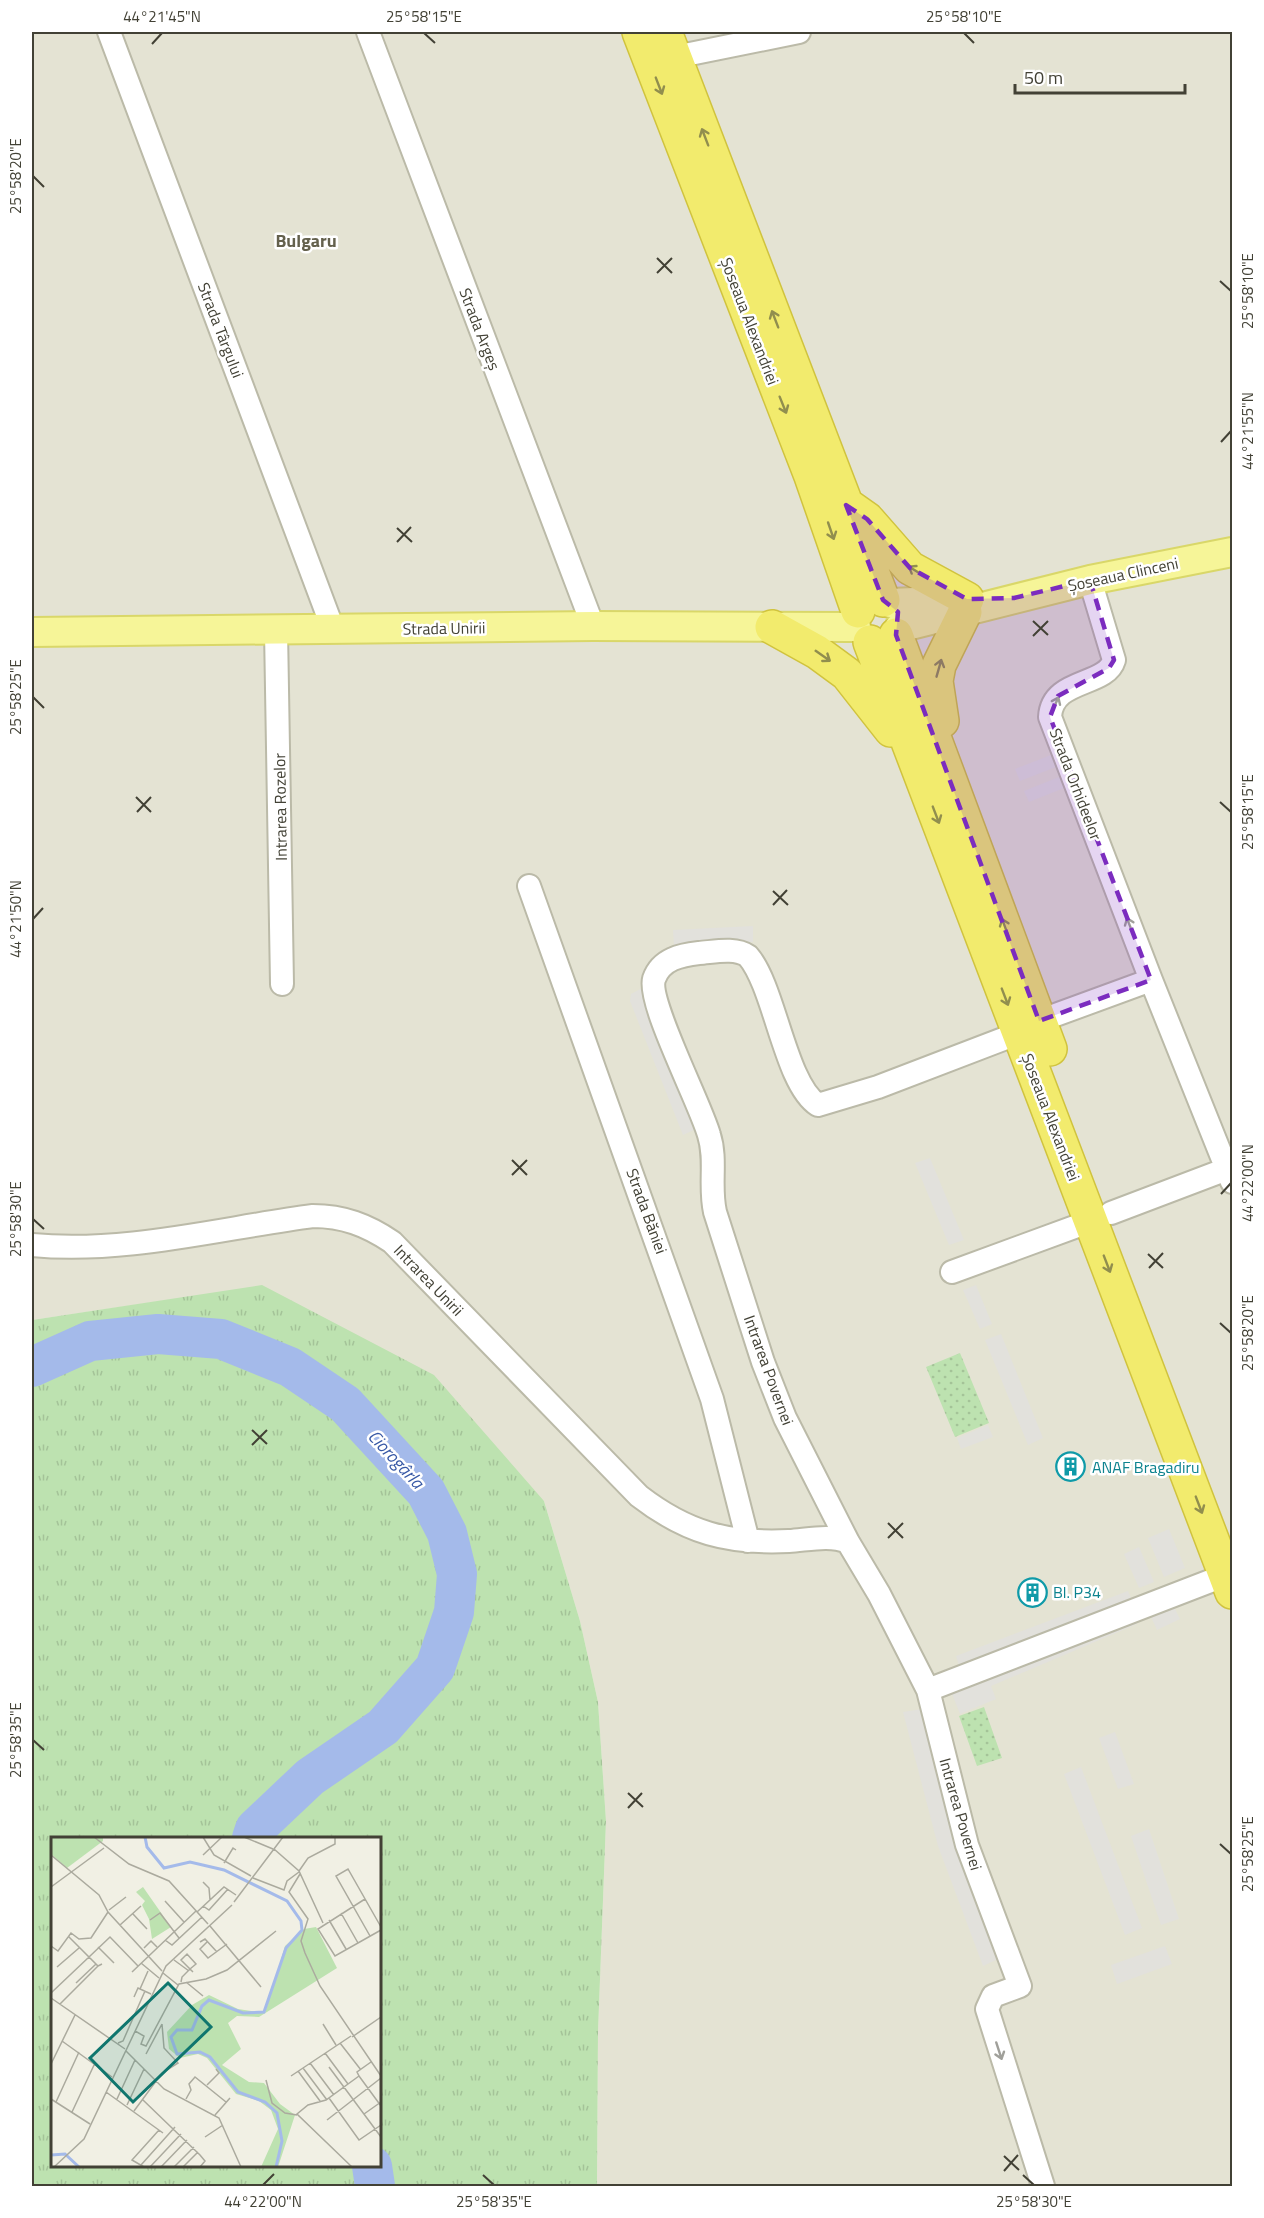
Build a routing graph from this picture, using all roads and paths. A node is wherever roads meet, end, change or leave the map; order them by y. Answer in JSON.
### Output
{"nodes":[{"id":1,"x":109,"y":32,"type":"edge"},
{"id":2,"x":368,"y":32,"type":"edge"},
{"id":3,"x":639,"y":32,"type":"edge"},
{"id":4,"x":799,"y":32,"type":"edge"},
{"id":5,"x":670,"y":44,"type":"edge"},
{"id":6,"x":846,"y":505,"type":"junction"},
{"id":7,"x":1233,"y":552,"type":"edge"},
{"id":8,"x":1090,"y":580,"type":"junction"},
{"id":9,"x":966,"y":606,"type":"junction"},
{"id":10,"x":879,"y":621,"type":"junction"},
{"id":11,"x":593,"y":626,"type":"junction"},
{"id":12,"x":772,"y":627,"type":"junction"},
{"id":13,"x":333,"y":629,"type":"junction"},
{"id":14,"x":276,"y":630,"type":"junction"},
{"id":15,"x":32,"y":632,"type":"edge"},
{"id":16,"x":937,"y":746,"type":"junction"},
{"id":17,"x":921,"y":778,"type":"junction"},
{"id":18,"x":529,"y":886,"type":"dead end"},
{"id":19,"x":1151,"y":980,"type":"junction"},
{"id":20,"x":282,"y":984,"type":"dead end"},
{"id":21,"x":1029,"y":1027,"type":"junction"},
{"id":22,"x":1230,"y":1175,"type":"edge"},
{"id":23,"x":1101,"y":1217,"type":"junction"},
{"id":24,"x":32,"y":1245,"type":"edge"},
{"id":25,"x":952,"y":1272,"type":"dead end"},
{"id":26,"x":1233,"y":1530,"type":"edge"},
{"id":27,"x":748,"y":1541,"type":"junction"},
{"id":28,"x":848,"y":1542,"type":"junction"},
{"id":29,"x":1229,"y":1583,"type":"edge"},
{"id":30,"x":928,"y":1690,"type":"junction"},
{"id":31,"x":1043,"y":2187,"type":"edge"}],
"edges":[{"from":1,"to":13,"type":"street","name":"Strada Târgului"},
{"from":2,"to":11,"type":"street","name":"Strada Argeș"},
{"from":3,"to":10,"type":"highway","name":"Șoseaua Alexandriei","one_way":true},
{"from":4,"to":5,"type":"street"},
{"from":6,"to":5,"type":"highway","name":"Șoseaua Alexandriei","one_way":true},
{"from":9,"to":6,"type":"highway","one_way":true},
{"from":6,"to":10,"type":"highway","name":"Șoseaua Alexandriei"},
{"from":7,"to":8,"type":"main road","name":"Șoseaua Clinceni"},
{"from":8,"to":9,"type":"main road","name":"Șoseaua Clinceni"},
{"from":19,"to":8,"type":"street","name":"Strada Orhideelor","one_way":true},
{"from":9,"to":10,"type":"main road","name":"Șoseaua Clinceni"},
{"from":16,"to":9,"type":"highway","one_way":true},
{"from":10,"to":12,"type":"main road","name":"Strada Unirii"},
{"from":10,"to":16,"type":"highway","name":"Șoseaua Alexandriei"},
{"from":10,"to":17,"type":"highway","name":"Șoseaua Alexandriei"},
{"from":11,"to":12,"type":"main road","name":"Strada Unirii"},
{"from":11,"to":13,"type":"main road","name":"Strada Unirii"},
{"from":12,"to":17,"type":"highway","one_way":true},
{"from":13,"to":14,"type":"main road","name":"Strada Unirii"},
{"from":14,"to":15,"type":"main road","name":"Strada Unirii"},
{"from":14,"to":20,"type":"street","name":"Intrarea Rozelor"},
{"from":21,"to":16,"type":"highway","name":"Șoseaua Alexandriei","one_way":true},
{"from":17,"to":21,"type":"highway","name":"Șoseaua Alexandriei","one_way":true},
{"from":18,"to":27,"type":"street","name":"Strada Băniei"},
{"from":19,"to":21,"type":"street"},
{"from":19,"to":22,"type":"street","name":"Strada Orhideelor"},
{"from":21,"to":23,"type":"highway","name":"Șoseaua Alexandriei"},
{"from":21,"to":28,"type":"street","name":"Intrarea Povernei"},
{"from":22,"to":23,"type":"street"},
{"from":23,"to":25,"type":"street"},
{"from":23,"to":26,"type":"highway","name":"Șoseaua Alexandriei"},
{"from":23,"to":29,"type":"highway","name":"Șoseaua Alexandriei","one_way":true},
{"from":24,"to":27,"type":"street","name":"Intrarea Unirii"},
{"from":27,"to":28,"type":"street","name":"Intrarea Unirii"},
{"from":28,"to":30,"type":"street","name":"Intrarea Povernei"},
{"from":29,"to":30,"type":"street"},
{"from":30,"to":31,"type":"street","name":"Intrarea Povernei","one_way":true}]}
